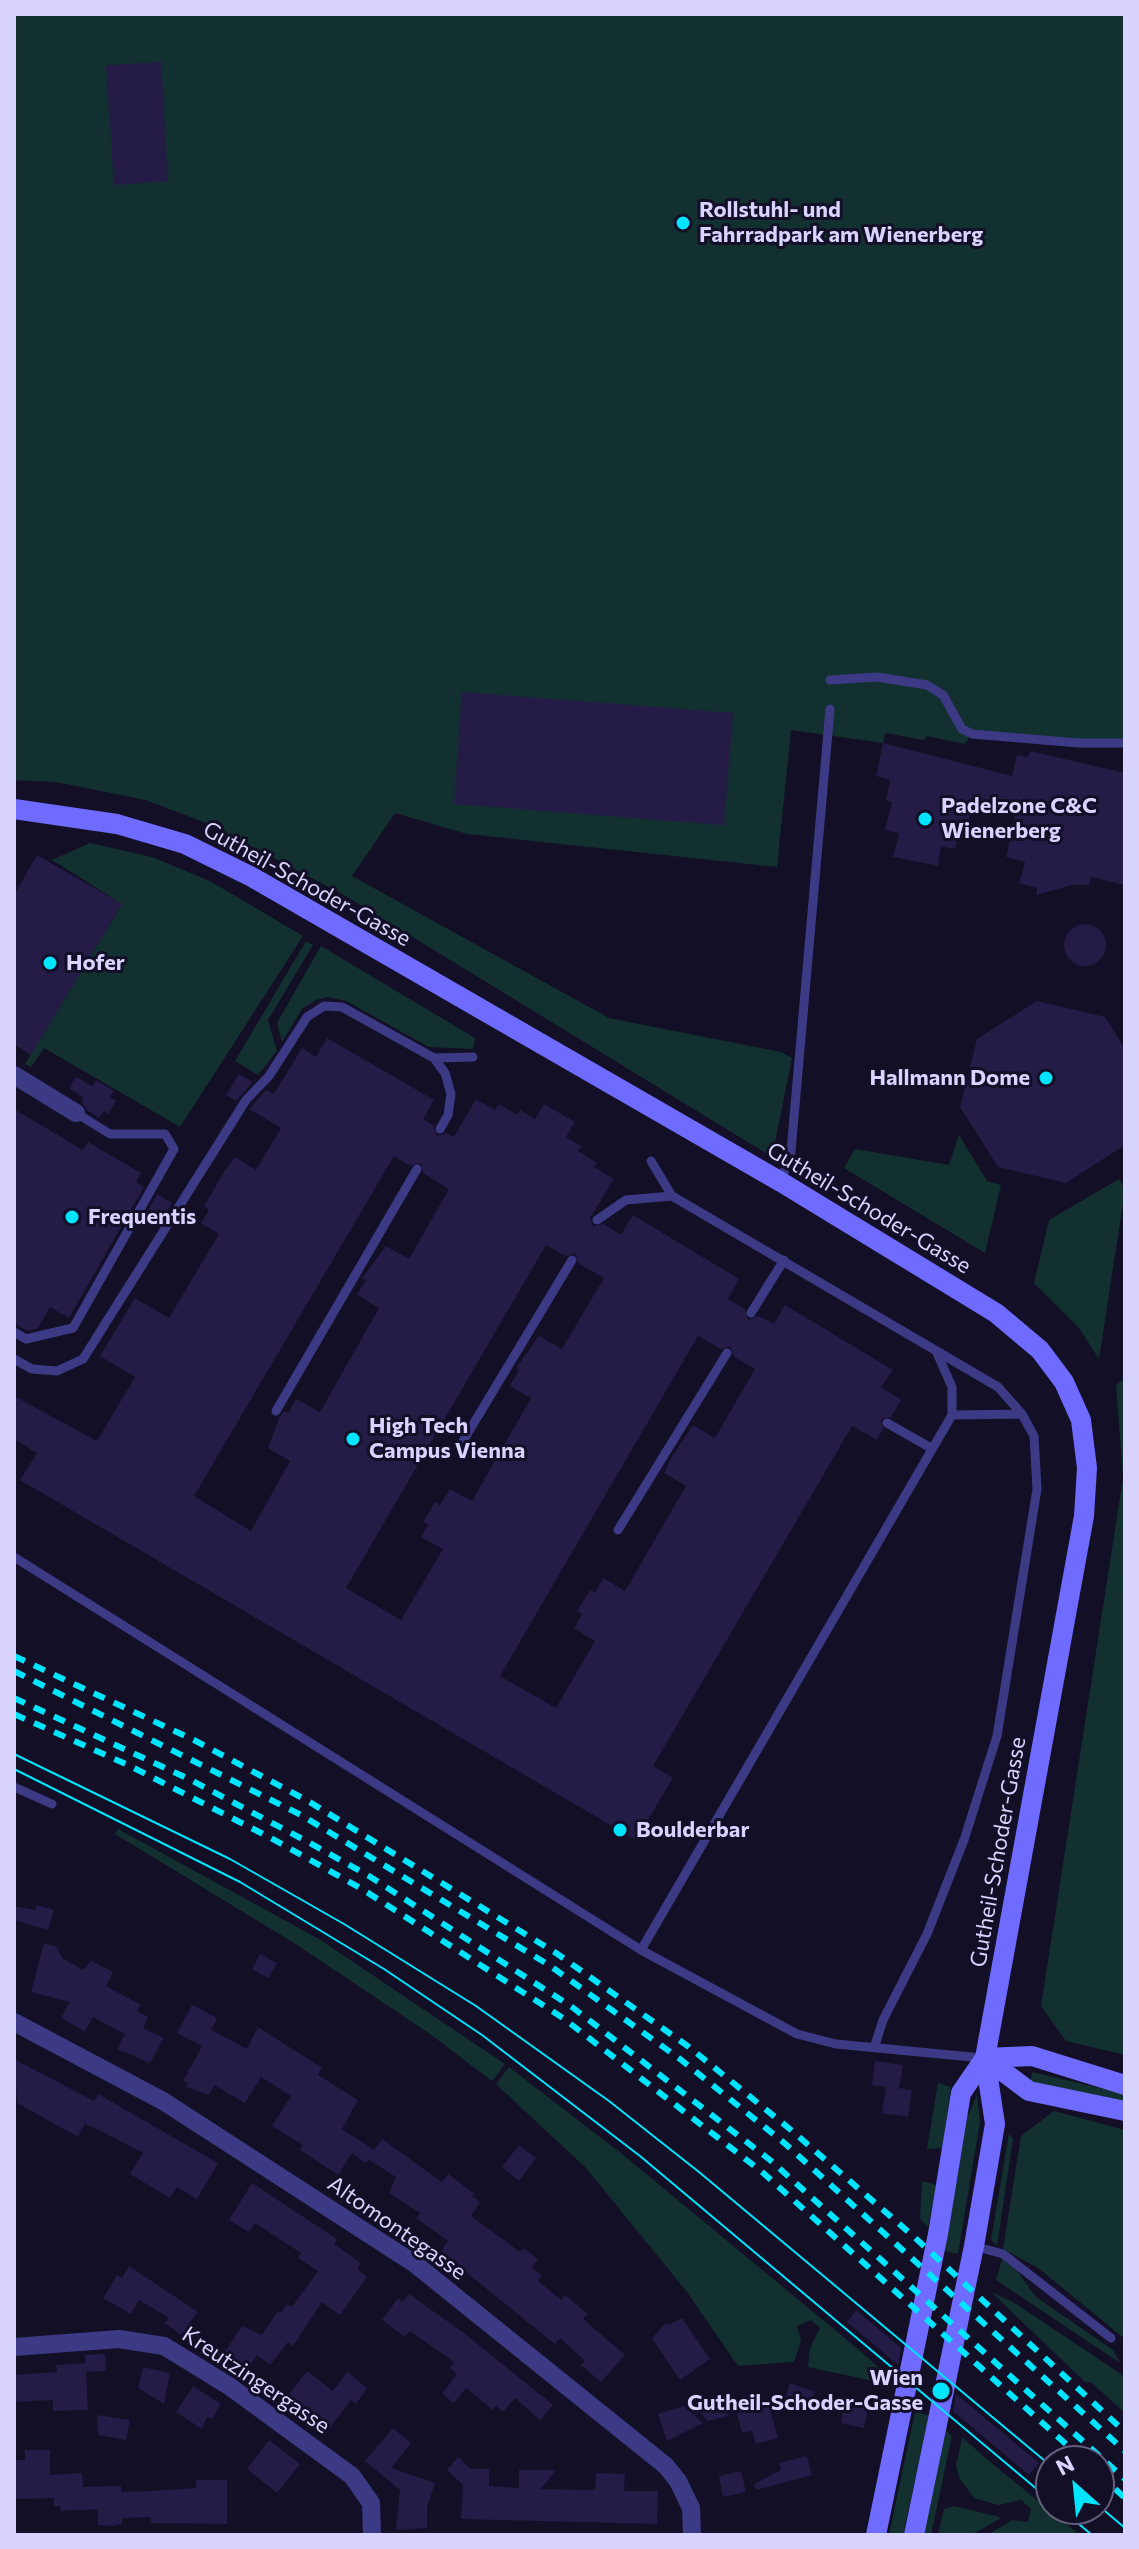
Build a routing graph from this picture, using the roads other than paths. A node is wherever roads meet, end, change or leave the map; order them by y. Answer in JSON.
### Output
{"nodes":[{"id":1,"x":830,"y":680,"type":"dead end"},
{"id":2,"x":830,"y":709,"type":"dead end"},
{"id":3,"x":1125,"y":743,"type":"edge"},
{"id":4,"x":14,"y":809,"type":"edge"},
{"id":5,"x":473,"y":1057,"type":"dead end"},
{"id":6,"x":434,"y":1058,"type":"junction"},
{"id":7,"x":14,"y":1075,"type":"edge"},
{"id":8,"x":76,"y":1113,"type":"joint"},
{"id":9,"x":440,"y":1129,"type":"dead end"},
{"id":10,"x":651,"y":1161,"type":"dead end"},
{"id":11,"x":417,"y":1169,"type":"dead end"},
{"id":12,"x":781,"y":1182,"type":"junction"},
{"id":13,"x":672,"y":1196,"type":"junction"},
{"id":14,"x":597,"y":1220,"type":"dead end"},
{"id":15,"x":572,"y":1260,"type":"dead end"},
{"id":16,"x":784,"y":1260,"type":"junction"},
{"id":17,"x":751,"y":1313,"type":"dead end"},
{"id":18,"x":14,"y":1332,"type":"edge"},
{"id":19,"x":727,"y":1353,"type":"dead end"},
{"id":20,"x":936,"y":1353,"type":"junction"},
{"id":21,"x":14,"y":1359,"type":"edge"},
{"id":22,"x":276,"y":1411,"type":"dead end"},
{"id":23,"x":1022,"y":1414,"type":"junction"},
{"id":24,"x":952,"y":1415,"type":"junction"},
{"id":25,"x":887,"y":1423,"type":"dead end"},
{"id":26,"x":460,"y":1446,"type":"dead end"},
{"id":27,"x":931,"y":1448,"type":"junction"},
{"id":28,"x":618,"y":1530,"type":"dead end"},
{"id":29,"x":14,"y":1557,"type":"edge"},
{"id":30,"x":14,"y":1787,"type":"edge"},
{"id":31,"x":52,"y":1804,"type":"dead end"},
{"id":32,"x":641,"y":1950,"type":"junction"},
{"id":33,"x":14,"y":2022,"type":"edge"},
{"id":34,"x":875,"y":2045,"type":"junction"},
{"id":35,"x":985,"y":2058,"type":"junction"},
{"id":36,"x":1125,"y":2085,"type":"edge"},
{"id":37,"x":1125,"y":2111,"type":"edge"},
{"id":38,"x":974,"y":2246,"type":"junction"},
{"id":39,"x":1111,"y":2338,"type":"dead end"},
{"id":40,"x":14,"y":2347,"type":"edge"},
{"id":41,"x":372,"y":2535,"type":"edge"},
{"id":42,"x":692,"y":2535,"type":"edge"},
{"id":43,"x":876,"y":2535,"type":"edge"},
{"id":44,"x":914,"y":2535,"type":"edge"}],
"edges":[{"from":1,"to":3,"type":"lane"},
{"from":2,"to":12,"type":"lane"},
{"from":4,"to":12,"type":"street","name":"Gutheil-Schoder-Gasse"},
{"from":5,"to":6,"type":"lane"},
{"from":6,"to":9,"type":"lane"},
{"from":6,"to":21,"type":"lane"},
{"from":7,"to":8,"type":"street"},
{"from":8,"to":18,"type":"lane"},
{"from":10,"to":13,"type":"lane"},
{"from":11,"to":22,"type":"lane"},
{"from":12,"to":35,"type":"street","name":"Gutheil-Schoder-Gasse"},
{"from":13,"to":14,"type":"lane"},
{"from":13,"to":16,"type":"lane"},
{"from":15,"to":26,"type":"lane"},
{"from":16,"to":17,"type":"lane"},
{"from":16,"to":20,"type":"lane"},
{"from":19,"to":28,"type":"lane"},
{"from":20,"to":23,"type":"lane"},
{"from":20,"to":24,"type":"lane"},
{"from":23,"to":24,"type":"lane"},
{"from":23,"to":34,"type":"lane"},
{"from":24,"to":27,"type":"lane"},
{"from":25,"to":27,"type":"lane"},
{"from":27,"to":32,"type":"lane"},
{"from":29,"to":32,"type":"lane"},
{"from":30,"to":31,"type":"lane"},
{"from":32,"to":34,"type":"lane"},
{"from":33,"to":42,"type":"street","name":"Altomontegasse"},
{"from":34,"to":35,"type":"lane"},
{"from":35,"to":36,"type":"street"},
{"from":35,"to":37,"type":"street"},
{"from":35,"to":38,"type":"street","name":"Gutheil-Schoder-Gasse"},
{"from":35,"to":43,"type":"street","name":"Gutheil-Schoder-Gasse"},
{"from":38,"to":39,"type":"lane"},
{"from":38,"to":44,"type":"street","name":"Gutheil-Schoder-Gasse"},
{"from":40,"to":41,"type":"street","name":"Kreutzingergasse"}]}
